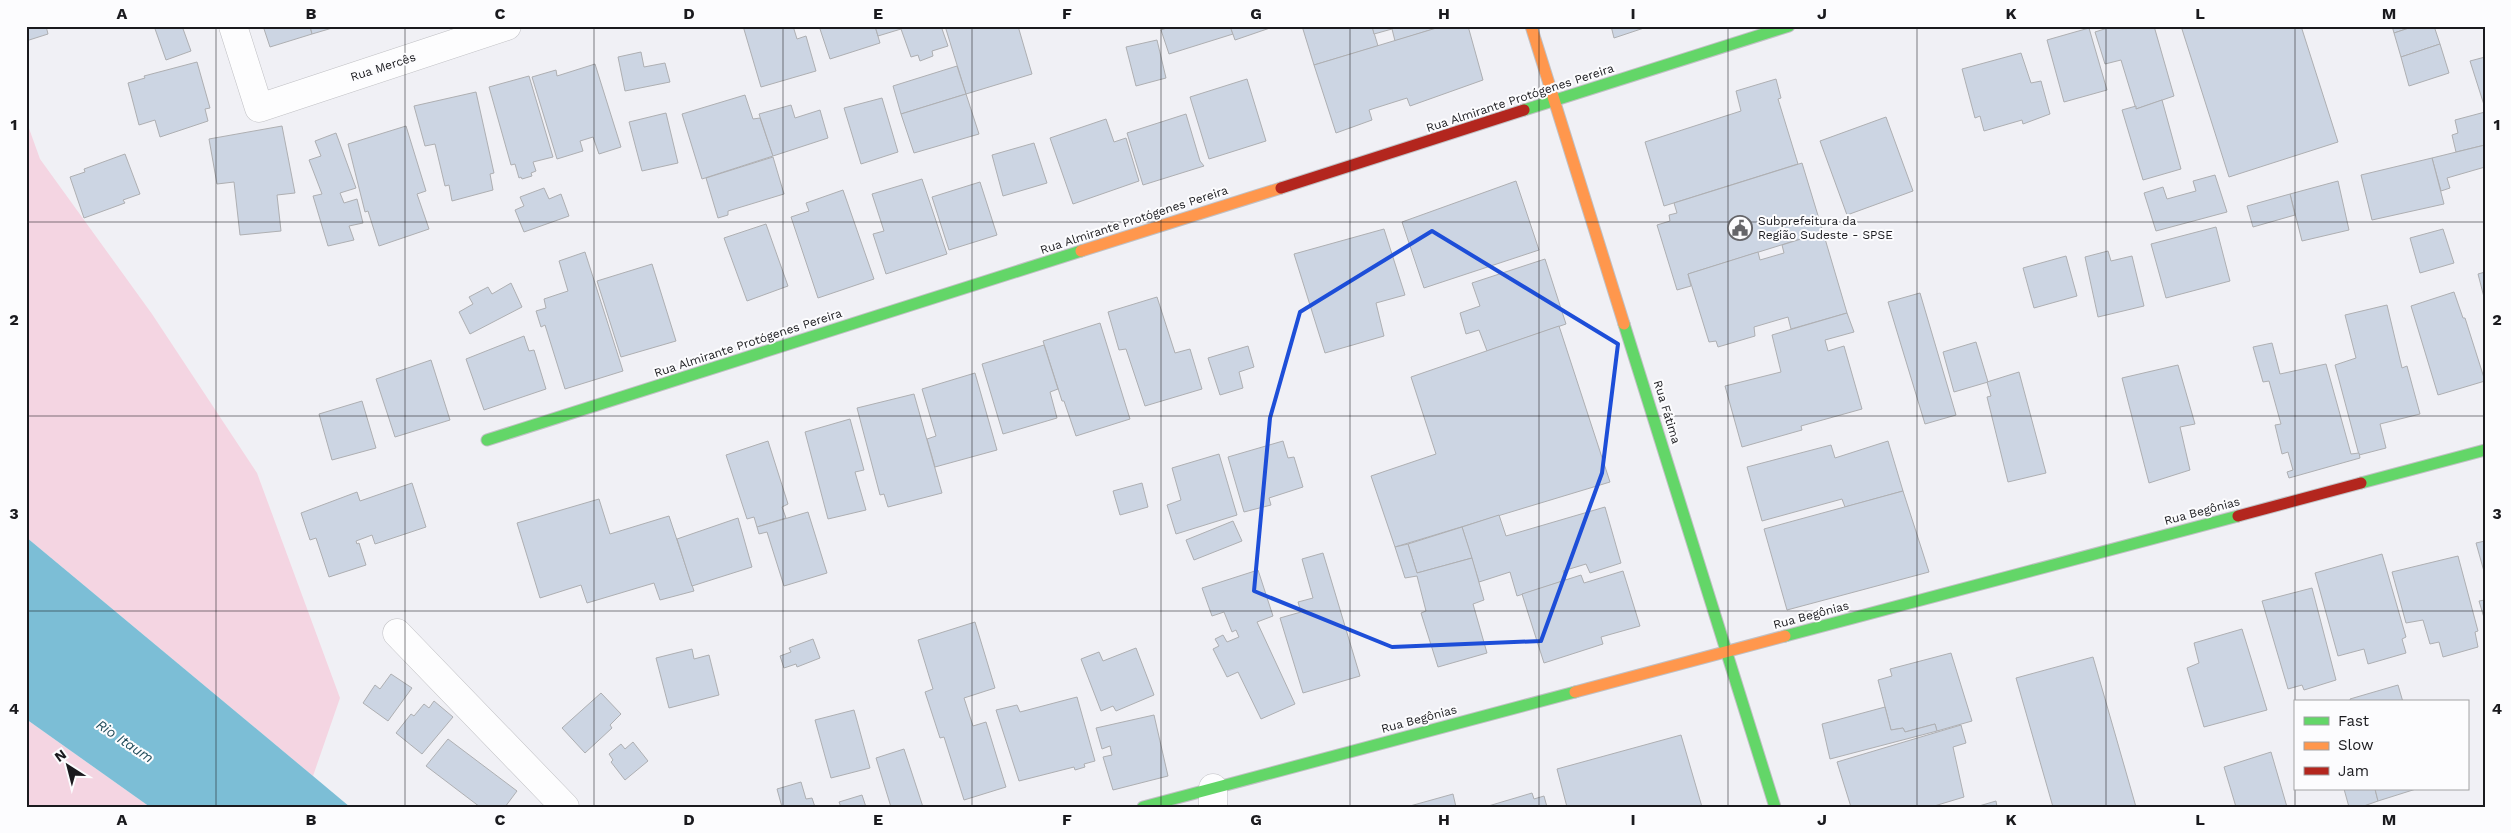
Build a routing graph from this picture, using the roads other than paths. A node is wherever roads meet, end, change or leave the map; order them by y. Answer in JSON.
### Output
{"nodes":[{"id":1,"x":233,"y":26,"type":"edge"},
{"id":2,"x":507,"y":26,"type":"edge"},
{"id":3,"x":1531,"y":26,"type":"edge"},
{"id":4,"x":1789,"y":26,"type":"edge"},
{"id":5,"x":1555,"y":101,"type":"junction"},
{"id":6,"x":487,"y":440,"type":"dead end"},
{"id":7,"x":2485,"y":450,"type":"edge"},
{"id":8,"x":397,"y":633,"type":"dead end"},
{"id":9,"x":1728,"y":651,"type":"junction"},
{"id":10,"x":1213,"y":798,"type":"edge"},
{"id":11,"x":565,"y":807,"type":"edge"},
{"id":12,"x":1144,"y":807,"type":"edge"},
{"id":13,"x":1775,"y":807,"type":"edge"}],
"edges":[{"from":1,"to":2,"type":"street","name":"Rua Mercês"},
{"from":3,"to":5,"type":"street","name":"Rua Fátima"},
{"from":4,"to":5,"type":"street","name":"Rua Almirante Protógenes Pereira"},
{"from":5,"to":6,"type":"street","name":"Rua Almirante Protógenes Pereira"},
{"from":5,"to":9,"type":"street","name":"Rua Fátima"},
{"from":7,"to":9,"type":"street","name":"Rua Begônias"},
{"from":8,"to":11,"type":"street"},
{"from":9,"to":10,"type":"street","name":"Rua Begônias"},
{"from":9,"to":13,"type":"street","name":"Rua Fátima"},
{"from":10,"to":12,"type":"street","name":"Rua Begônias"}]}
